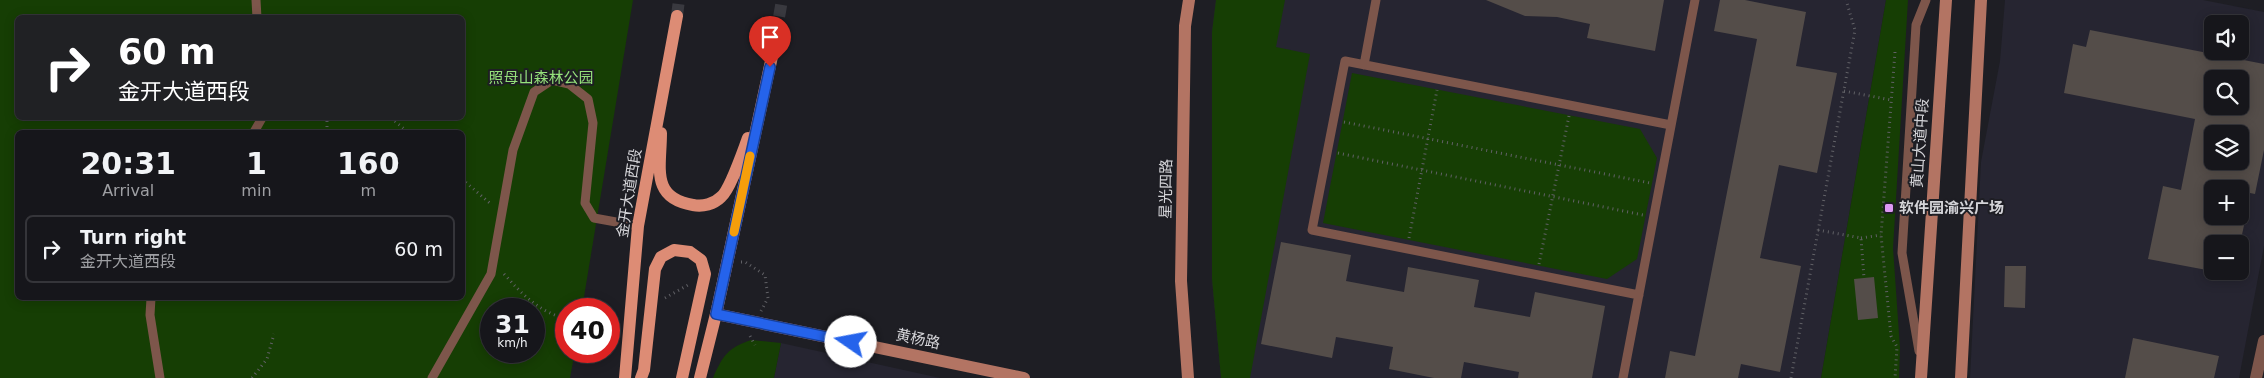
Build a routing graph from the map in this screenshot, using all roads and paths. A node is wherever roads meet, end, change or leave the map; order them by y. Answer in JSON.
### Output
{"nodes":[{"id":1,"x":256,"y":0,"type":"edge"},
{"id":2,"x":1189,"y":0,"type":"edge"},
{"id":3,"x":1376,"y":0,"type":"edge"},
{"id":4,"x":1695,"y":0,"type":"edge"},
{"id":5,"x":1846,"y":0,"type":"edge"},
{"id":6,"x":1926,"y":0,"type":"edge"},
{"id":7,"x":1946,"y":0,"type":"edge"},
{"id":8,"x":1982,"y":0,"type":"edge"},
{"id":9,"x":257,"y":15,"type":"edge"},
{"id":10,"x":677,"y":16,"type":"tunnel mouth"},
{"id":11,"x":773,"y":52,"type":"tunnel mouth"},
{"id":12,"x":1895,"y":52,"type":"dead end"},
{"id":13,"x":1364,"y":65,"type":"junction"},
{"id":14,"x":1439,"y":79,"type":"junction"},
{"id":15,"x":1844,"y":91,"type":"junction"},
{"id":16,"x":1891,"y":100,"type":"junction"},
{"id":17,"x":661,"y":101,"type":"junction"},
{"id":18,"x":1571,"y":105,"type":"junction"},
{"id":19,"x":760,"y":113,"type":"junction"},
{"id":20,"x":1334,"y":119,"type":"junction"},
{"id":21,"x":393,"y":120,"type":"edge"},
{"id":22,"x":1671,"y":125,"type":"junction"},
{"id":23,"x":406,"y":130,"type":"edge"},
{"id":24,"x":1428,"y":138,"type":"junction"},
{"id":25,"x":1327,"y":151,"type":"junction"},
{"id":26,"x":1559,"y":165,"type":"junction"},
{"id":27,"x":1422,"y":170,"type":"junction"},
{"id":28,"x":465,"y":182,"type":"edge"},
{"id":29,"x":1660,"y":185,"type":"junction"},
{"id":30,"x":1553,"y":196,"type":"junction"},
{"id":31,"x":502,"y":214,"type":"junction"},
{"id":32,"x":1654,"y":217,"type":"junction"},
{"id":33,"x":638,"y":226,"type":"junction"},
{"id":34,"x":1818,"y":230,"type":"junction"},
{"id":35,"x":1881,"y":235,"type":"junction"},
{"id":36,"x":1861,"y":238,"type":"junction"},
{"id":37,"x":1408,"y":249,"type":"junction"},
{"id":38,"x":493,"y":262,"type":"junction"},
{"id":39,"x":1537,"y":274,"type":"junction"},
{"id":40,"x":1864,"y":278,"type":"dead end"},
{"id":41,"x":1639,"y":294,"type":"junction"},
{"id":42,"x":151,"y":300,"type":"edge"},
{"id":43,"x":716,"y":314,"type":"junction"},
{"id":44,"x":555,"y":315,"type":"edge"},
{"id":45,"x":274,"y":334,"type":"dead end"},
{"id":46,"x":2264,"y":343,"type":"edge"},
{"id":47,"x":1922,"y":363,"type":"junction"},
{"id":48,"x":160,"y":378,"type":"edge"},
{"id":49,"x":252,"y":378,"type":"edge"},
{"id":50,"x":432,"y":378,"type":"edge"},
{"id":51,"x":625,"y":378,"type":"edge"},
{"id":52,"x":641,"y":378,"type":"edge"},
{"id":53,"x":682,"y":378,"type":"edge"},
{"id":54,"x":700,"y":378,"type":"edge"},
{"id":55,"x":1024,"y":378,"type":"edge"},
{"id":56,"x":1188,"y":378,"type":"edge"},
{"id":57,"x":1623,"y":378,"type":"edge"},
{"id":58,"x":1791,"y":378,"type":"edge"},
{"id":59,"x":1895,"y":378,"type":"edge"},
{"id":60,"x":1921,"y":378,"type":"edge"},
{"id":61,"x":1961,"y":378,"type":"edge"},
{"id":62,"x":2256,"y":378,"type":"edge"}],
"edges":[{"from":1,"to":9,"type":"lane"},
{"from":2,"to":56,"type":"main road","name":"星光四路"},
{"from":3,"to":13,"type":"lane"},
{"from":4,"to":22,"type":"lane"},
{"from":5,"to":15,"type":"path"},
{"from":6,"to":47,"type":"lane"},
{"from":7,"to":47,"type":"main road","name":"黄山大道中段"},
{"from":8,"to":61,"type":"main road"},
{"from":10,"to":17,"type":"main road","name":"金开大道西段"},
{"from":11,"to":19,"type":"main road"},
{"from":12,"to":16,"type":"path"},
{"from":13,"to":14,"type":"lane"},
{"from":13,"to":20,"type":"lane"},
{"from":14,"to":18,"type":"lane"},
{"from":14,"to":24,"type":"path"},
{"from":15,"to":16,"type":"path"},
{"from":15,"to":34,"type":"path"},
{"from":16,"to":35,"type":"path"},
{"from":17,"to":19,"type":"main road"},
{"from":17,"to":33,"type":"main road","name":"金开大道西段"},
{"from":18,"to":22,"type":"lane"},
{"from":18,"to":26,"type":"path"},
{"from":19,"to":43,"type":"main road"},
{"from":20,"to":24,"type":"path"},
{"from":20,"to":25,"type":"lane"},
{"from":21,"to":23,"type":"path"},
{"from":22,"to":29,"type":"lane"},
{"from":24,"to":26,"type":"path"},
{"from":24,"to":27,"type":"path"},
{"from":25,"to":27,"type":"path"},
{"from":25,"to":37,"type":"lane"},
{"from":26,"to":29,"type":"path"},
{"from":26,"to":30,"type":"path"},
{"from":27,"to":30,"type":"path"},
{"from":27,"to":37,"type":"path"},
{"from":28,"to":31,"type":"path"},
{"from":29,"to":32,"type":"lane"},
{"from":30,"to":32,"type":"path"},
{"from":30,"to":39,"type":"path"},
{"from":31,"to":33,"type":"lane"},
{"from":31,"to":38,"type":"lane"},
{"from":32,"to":41,"type":"lane"},
{"from":33,"to":51,"type":"main road","name":"金开大道西段"},
{"from":34,"to":36,"type":"path"},
{"from":34,"to":58,"type":"path"},
{"from":35,"to":36,"type":"path"},
{"from":35,"to":59,"type":"path"},
{"from":36,"to":40,"type":"path"},
{"from":37,"to":39,"type":"lane"},
{"from":38,"to":44,"type":"path"},
{"from":38,"to":50,"type":"lane"},
{"from":39,"to":41,"type":"lane"},
{"from":41,"to":57,"type":"lane"},
{"from":42,"to":48,"type":"lane"},
{"from":43,"to":54,"type":"main road"},
{"from":43,"to":55,"type":"main road","name":"黄杨路"},
{"from":45,"to":49,"type":"path"},
{"from":46,"to":62,"type":"street"},
{"from":47,"to":60,"type":"main road","name":"黄山大道中段"},
{"from":52,"to":53,"type":"main road"}]}
